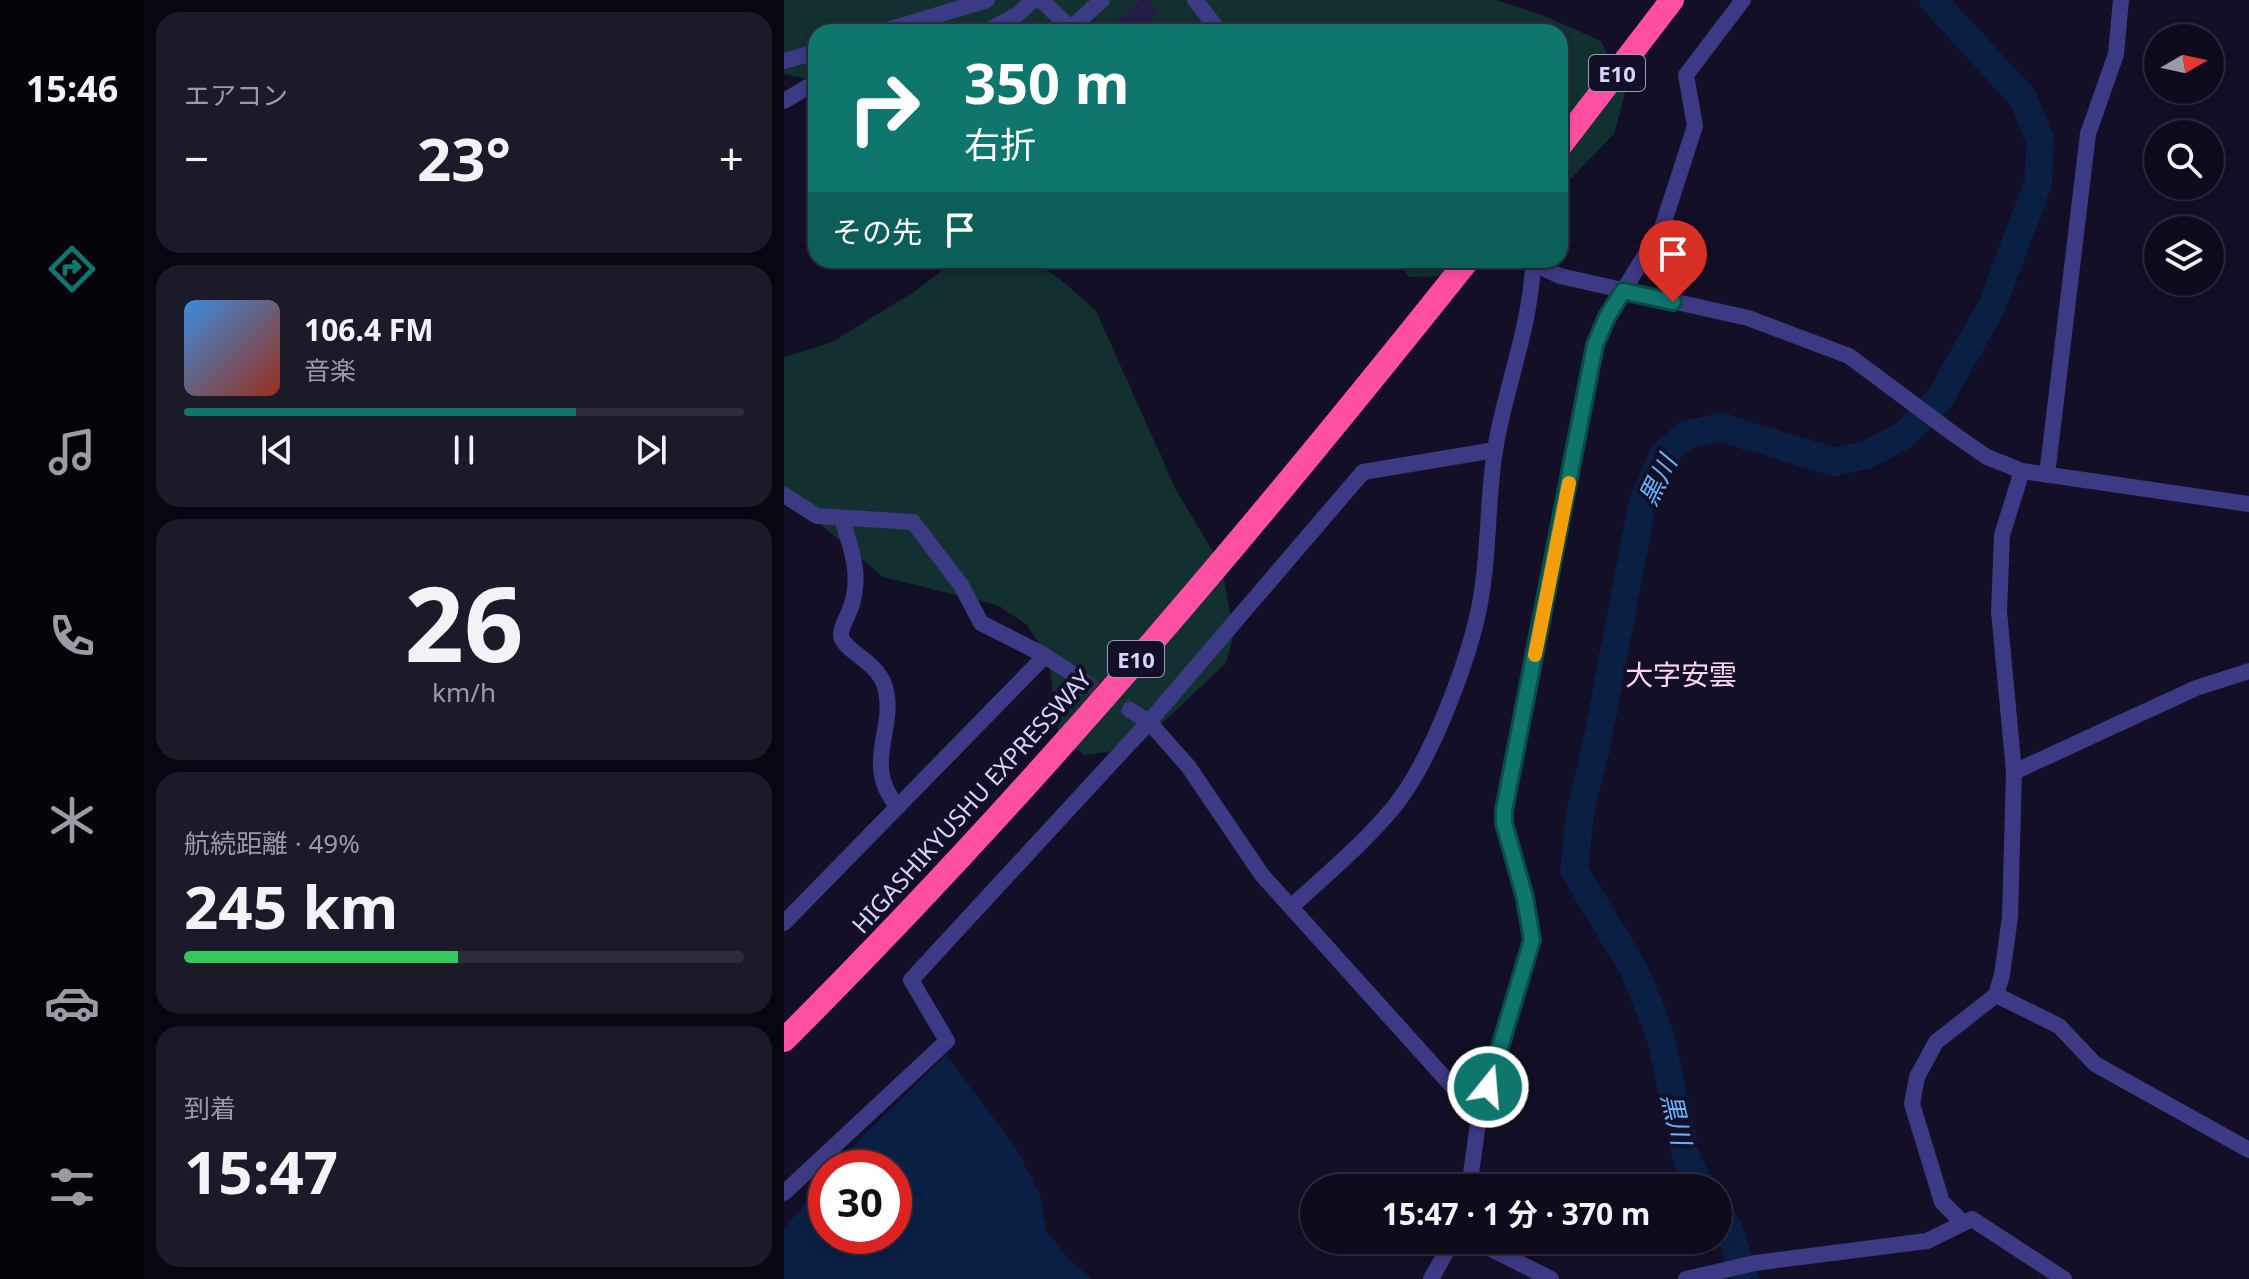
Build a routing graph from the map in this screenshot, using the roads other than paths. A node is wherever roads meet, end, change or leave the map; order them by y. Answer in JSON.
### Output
{"nodes":[{"id":1,"x":987,"y":0,"type":"edge"},
{"id":2,"x":1033,"y":0,"type":"edge"},
{"id":3,"x":1041,"y":0,"type":"edge"},
{"id":4,"x":1102,"y":0,"type":"edge"},
{"id":5,"x":1195,"y":0,"type":"edge"},
{"id":6,"x":1672,"y":0,"type":"edge"},
{"id":7,"x":1743,"y":0,"type":"edge"},
{"id":8,"x":2121,"y":0,"type":"edge"},
{"id":9,"x":908,"y":24,"type":"edge"},
{"id":10,"x":1000,"y":24,"type":"edge"},
{"id":11,"x":1066,"y":24,"type":"edge"},
{"id":12,"x":1075,"y":24,"type":"edge"},
{"id":13,"x":1214,"y":24,"type":"edge"},
{"id":14,"x":808,"y":54,"type":"edge"},
{"id":15,"x":784,"y":61,"type":"edge"},
{"id":16,"x":808,"y":87,"type":"edge"},
{"id":17,"x":784,"y":101,"type":"edge"},
{"id":18,"x":1568,"y":136,"type":"edge"},
{"id":19,"x":1461,"y":268,"type":"edge"},
{"id":20,"x":1529,"y":268,"type":"edge"},
{"id":21,"x":1541,"y":268,"type":"edge"},
{"id":22,"x":1623,"y":291,"type":"junction"},
{"id":23,"x":1495,"y":450,"type":"junction"},
{"id":24,"x":2022,"y":471,"type":"junction"},
{"id":25,"x":2047,"y":475,"type":"junction"},
{"id":26,"x":784,"y":495,"type":"edge"},
{"id":27,"x":2249,"y":504,"type":"edge"},
{"id":28,"x":842,"y":518,"type":"junction"},
{"id":29,"x":1045,"y":656,"type":"junction"},
{"id":30,"x":2249,"y":671,"type":"edge"},
{"id":31,"x":1082,"y":680,"type":"tunnel mouth"},
{"id":32,"x":1130,"y":710,"type":"tunnel mouth"},
{"id":33,"x":1149,"y":722,"type":"junction"},
{"id":34,"x":2014,"y":772,"type":"junction"},
{"id":35,"x":898,"y":807,"type":"junction"},
{"id":36,"x":1292,"y":906,"type":"junction"},
{"id":37,"x":784,"y":923,"type":"edge"},
{"id":38,"x":1996,"y":995,"type":"junction"},
{"id":39,"x":784,"y":1040,"type":"edge"},
{"id":40,"x":1479,"y":1116,"type":"junction"},
{"id":41,"x":2249,"y":1150,"type":"edge"},
{"id":42,"x":1471,"y":1174,"type":"edge"},
{"id":43,"x":784,"y":1193,"type":"edge"},
{"id":44,"x":1962,"y":1222,"type":"junction"},
{"id":45,"x":1445,"y":1254,"type":"edge"},
{"id":46,"x":1501,"y":1254,"type":"edge"},
{"id":47,"x":1431,"y":1279,"type":"edge"},
{"id":48,"x":1551,"y":1279,"type":"edge"},
{"id":49,"x":1686,"y":1279,"type":"edge"},
{"id":50,"x":2064,"y":1279,"type":"edge"}],
"edges":[{"from":1,"to":9,"type":"street"},
{"from":2,"to":10,"type":"street"},
{"from":3,"to":11,"type":"street"},
{"from":4,"to":12,"type":"street"},
{"from":5,"to":13,"type":"street"},
{"from":6,"to":18,"type":"highway","number":"E10"},
{"from":7,"to":22,"type":"street"},
{"from":8,"to":25,"type":"street"},
{"from":14,"to":15,"type":"street"},
{"from":16,"to":17,"type":"street"},
{"from":19,"to":39,"type":"highway","name":"HIGASHIKYUSHU EXPRESSWAY","number":"E10"},
{"from":20,"to":23,"type":"street"},
{"from":21,"to":22,"type":"street"},
{"from":22,"to":24,"type":"street"},
{"from":22,"to":40,"type":"street"},
{"from":23,"to":33,"type":"street"},
{"from":23,"to":36,"type":"street"},
{"from":24,"to":25,"type":"street"},
{"from":24,"to":34,"type":"street"},
{"from":25,"to":27,"type":"street"},
{"from":26,"to":28,"type":"street"},
{"from":28,"to":29,"type":"street"},
{"from":28,"to":35,"type":"street"},
{"from":29,"to":31,"type":"street"},
{"from":29,"to":35,"type":"street"},
{"from":30,"to":34,"type":"street"},
{"from":32,"to":33,"type":"street"},
{"from":33,"to":36,"type":"street"},
{"from":33,"to":43,"type":"street"},
{"from":34,"to":38,"type":"street"},
{"from":35,"to":37,"type":"street"},
{"from":36,"to":40,"type":"street"},
{"from":38,"to":41,"type":"street"},
{"from":38,"to":44,"type":"street"},
{"from":40,"to":42,"type":"street"},
{"from":44,"to":49,"type":"street"},
{"from":44,"to":50,"type":"street"},
{"from":45,"to":47,"type":"street"},
{"from":46,"to":48,"type":"street"}]}
